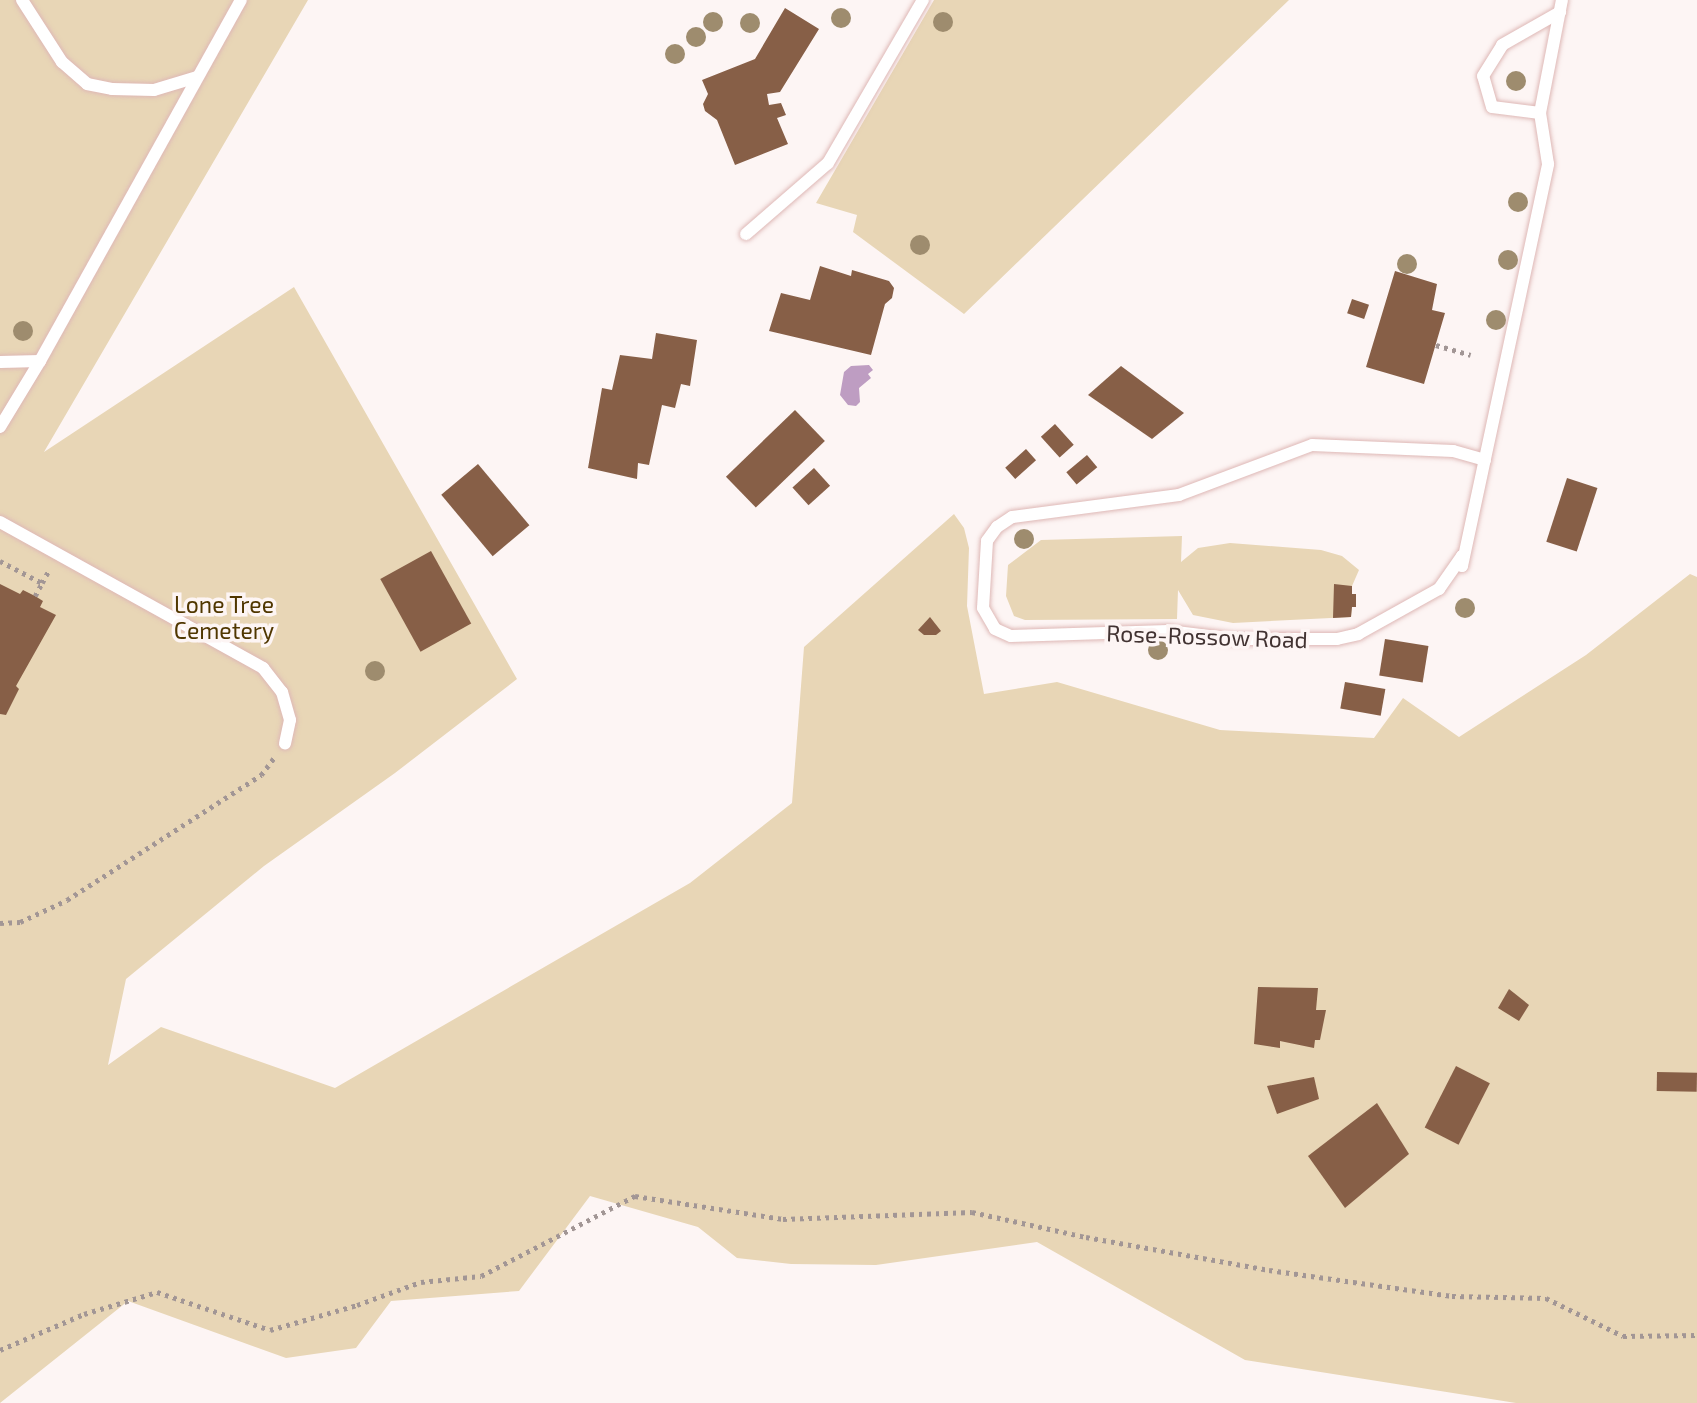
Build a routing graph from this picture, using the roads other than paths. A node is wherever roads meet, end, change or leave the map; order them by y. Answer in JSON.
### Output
{"nodes":[{"id":1,"x":22,"y":0,"type":"edge"},
{"id":2,"x":241,"y":0,"type":"edge"},
{"id":3,"x":923,"y":0,"type":"edge"},
{"id":4,"x":1561,"y":6,"type":"edge"},
{"id":5,"x":197,"y":76,"type":"junction"},
{"id":6,"x":1541,"y":113,"type":"junction"},
{"id":7,"x":746,"y":234,"type":"dead end"},
{"id":8,"x":40,"y":361,"type":"junction"},
{"id":9,"x":0,"y":362,"type":"edge"},
{"id":10,"x":0,"y":427,"type":"edge"},
{"id":11,"x":1485,"y":460,"type":"junction"},
{"id":12,"x":0,"y":522,"type":"edge"},
{"id":13,"x":285,"y":743,"type":"road end"}],
"edges":[{"from":1,"to":5,"type":"lane"},
{"from":2,"to":5,"type":"lane"},
{"from":3,"to":7,"type":"lane"},
{"from":4,"to":6,"type":"lane","name":"Rose-Rossow Road"},
{"from":4,"to":6,"type":"lane"},
{"from":5,"to":8,"type":"lane"},
{"from":6,"to":11,"type":"lane","name":"Rose-Rossow Road"},
{"from":8,"to":9,"type":"lane"},
{"from":8,"to":10,"type":"lane"},
{"from":11,"to":11,"type":"lane","name":"Rose-Rossow Road"},
{"from":12,"to":13,"type":"lane"}]}
